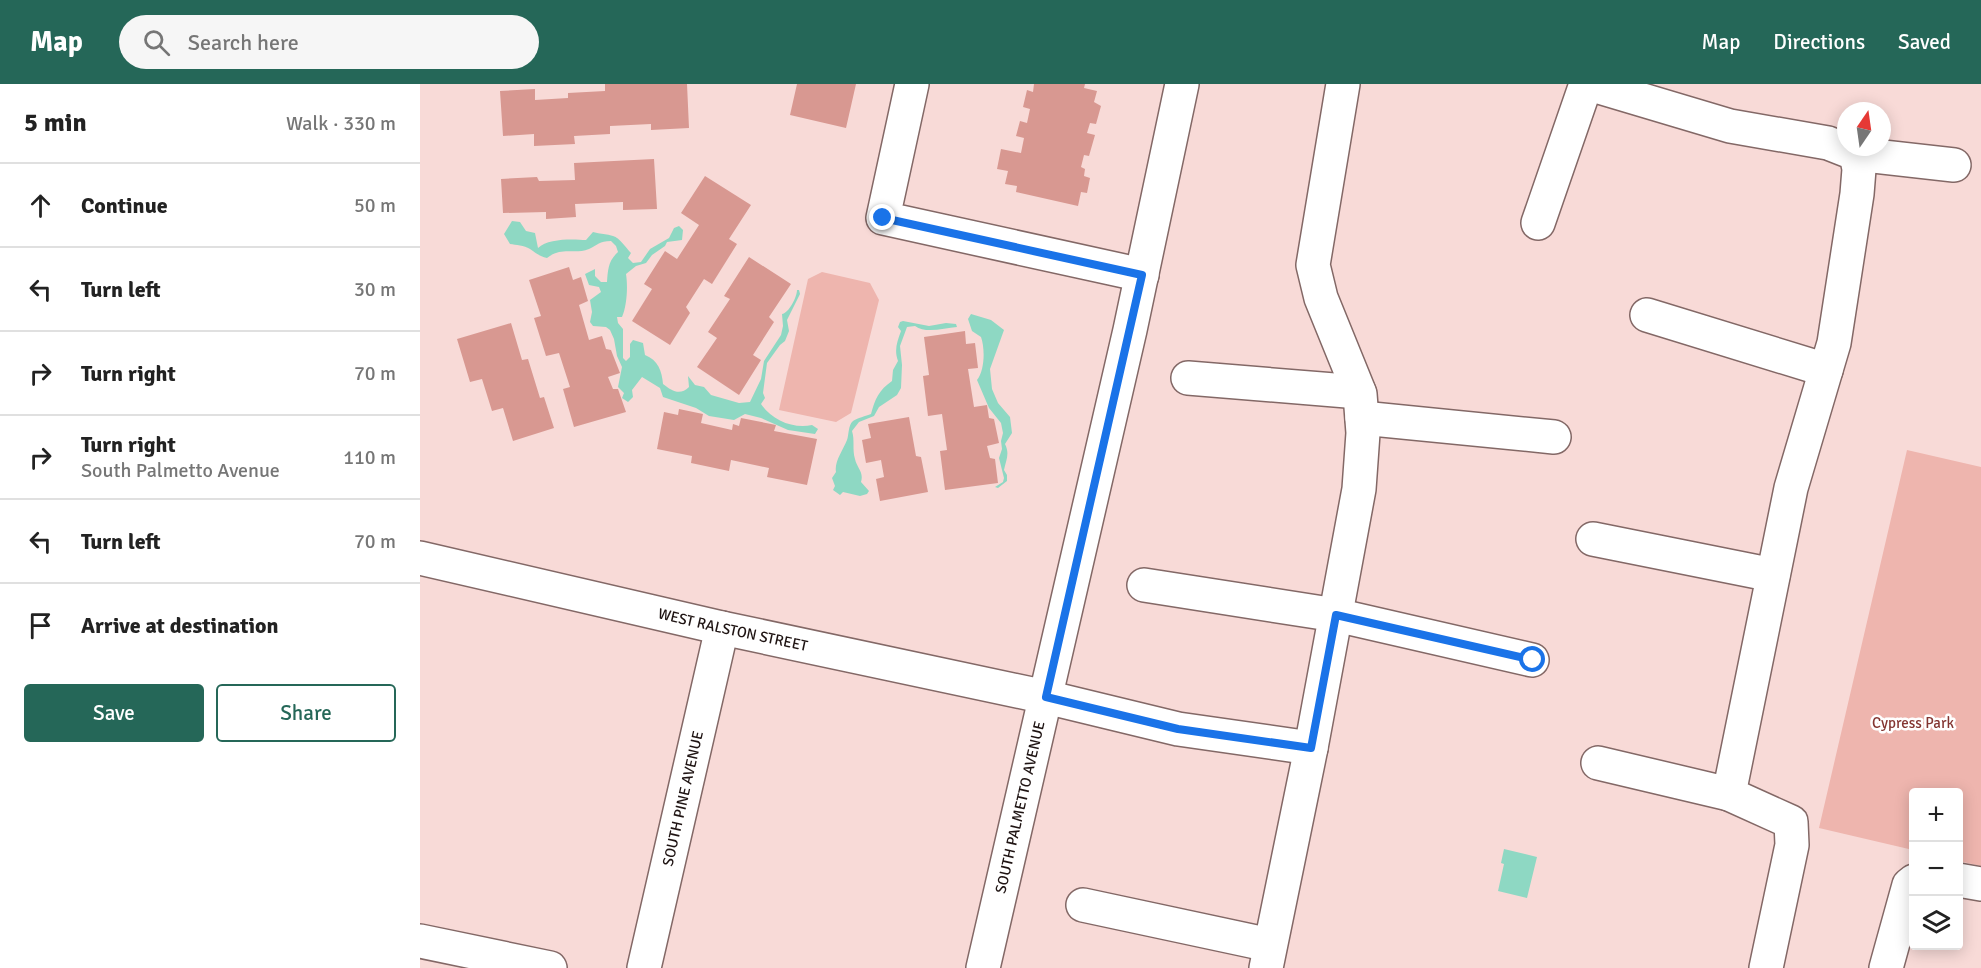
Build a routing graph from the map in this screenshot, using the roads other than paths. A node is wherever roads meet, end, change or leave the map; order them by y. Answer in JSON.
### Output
{"nodes":[{"id":1,"x":912,"y":84,"type":"edge"},
{"id":2,"x":1182,"y":84,"type":"edge"},
{"id":3,"x":1343,"y":84,"type":"edge"},
{"id":4,"x":1588,"y":84,"type":"edge"},
{"id":5,"x":1837,"y":147,"type":"edge"},
{"id":6,"x":1856,"y":156,"type":"edge"},
{"id":7,"x":1874,"y":156,"type":"edge"},
{"id":8,"x":1954,"y":165,"type":"dead end"},
{"id":9,"x":1538,"y":223,"type":"dead end"},
{"id":10,"x":1142,"y":275,"type":"junction"},
{"id":11,"x":1647,"y":315,"type":"dead end"},
{"id":12,"x":1826,"y":370,"type":"junction"},
{"id":13,"x":1188,"y":378,"type":"dead end"},
{"id":14,"x":1361,"y":405,"type":"junction"},
{"id":15,"x":1554,"y":437,"type":"dead end"},
{"id":16,"x":1593,"y":539,"type":"dead end"},
{"id":17,"x":420,"y":558,"type":"edge"},
{"id":18,"x":1773,"y":575,"type":"junction"},
{"id":19,"x":1144,"y":585,"type":"dead end"},
{"id":20,"x":1336,"y":615,"type":"junction"},
{"id":21,"x":722,"y":628,"type":"junction"},
{"id":22,"x":1533,"y":660,"type":"dead end"},
{"id":23,"x":1046,"y":697,"type":"junction"},
{"id":24,"x":1311,"y":748,"type":"junction"},
{"id":25,"x":1598,"y":763,"type":"dead end"},
{"id":26,"x":1729,"y":794,"type":"junction"},
{"id":27,"x":1963,"y":881,"type":"edge"},
{"id":28,"x":1981,"y":884,"type":"edge"},
{"id":29,"x":1909,"y":885,"type":"edge"},
{"id":30,"x":1083,"y":905,"type":"dead end"},
{"id":31,"x":420,"y":941,"type":"edge"},
{"id":32,"x":1268,"y":956,"type":"edge"},
{"id":33,"x":550,"y":968,"type":"edge"},
{"id":34,"x":644,"y":968,"type":"edge"},
{"id":35,"x":983,"y":968,"type":"edge"},
{"id":36,"x":1766,"y":968,"type":"edge"},
{"id":37,"x":1886,"y":968,"type":"edge"}],
"edges":[{"from":1,"to":10,"type":"street"},
{"from":2,"to":10,"type":"street","name":"SOUTH PALMETTO AVENUE"},
{"from":3,"to":14,"type":"street"},
{"from":4,"to":5,"type":"street"},
{"from":4,"to":9,"type":"street"},
{"from":6,"to":12,"type":"street"},
{"from":7,"to":8,"type":"street"},
{"from":10,"to":23,"type":"street","name":"SOUTH PALMETTO AVENUE"},
{"from":11,"to":12,"type":"street"},
{"from":12,"to":18,"type":"street"},
{"from":13,"to":14,"type":"street"},
{"from":14,"to":15,"type":"street"},
{"from":14,"to":20,"type":"street"},
{"from":16,"to":18,"type":"street"},
{"from":17,"to":21,"type":"street","name":"WEST RALSTON STREET"},
{"from":18,"to":26,"type":"street"},
{"from":19,"to":20,"type":"street"},
{"from":20,"to":22,"type":"street"},
{"from":20,"to":24,"type":"street"},
{"from":21,"to":23,"type":"street","name":"WEST RALSTON STREET"},
{"from":21,"to":34,"type":"street","name":"SOUTH PINE AVENUE"},
{"from":23,"to":24,"type":"street","name":"WEST RALSTON STREET"},
{"from":23,"to":35,"type":"street","name":"SOUTH PALMETTO AVENUE"},
{"from":24,"to":32,"type":"street"},
{"from":25,"to":26,"type":"street"},
{"from":26,"to":36,"type":"street"},
{"from":27,"to":28,"type":"street"},
{"from":29,"to":37,"type":"street"},
{"from":30,"to":32,"type":"street"},
{"from":31,"to":33,"type":"street"}]}
